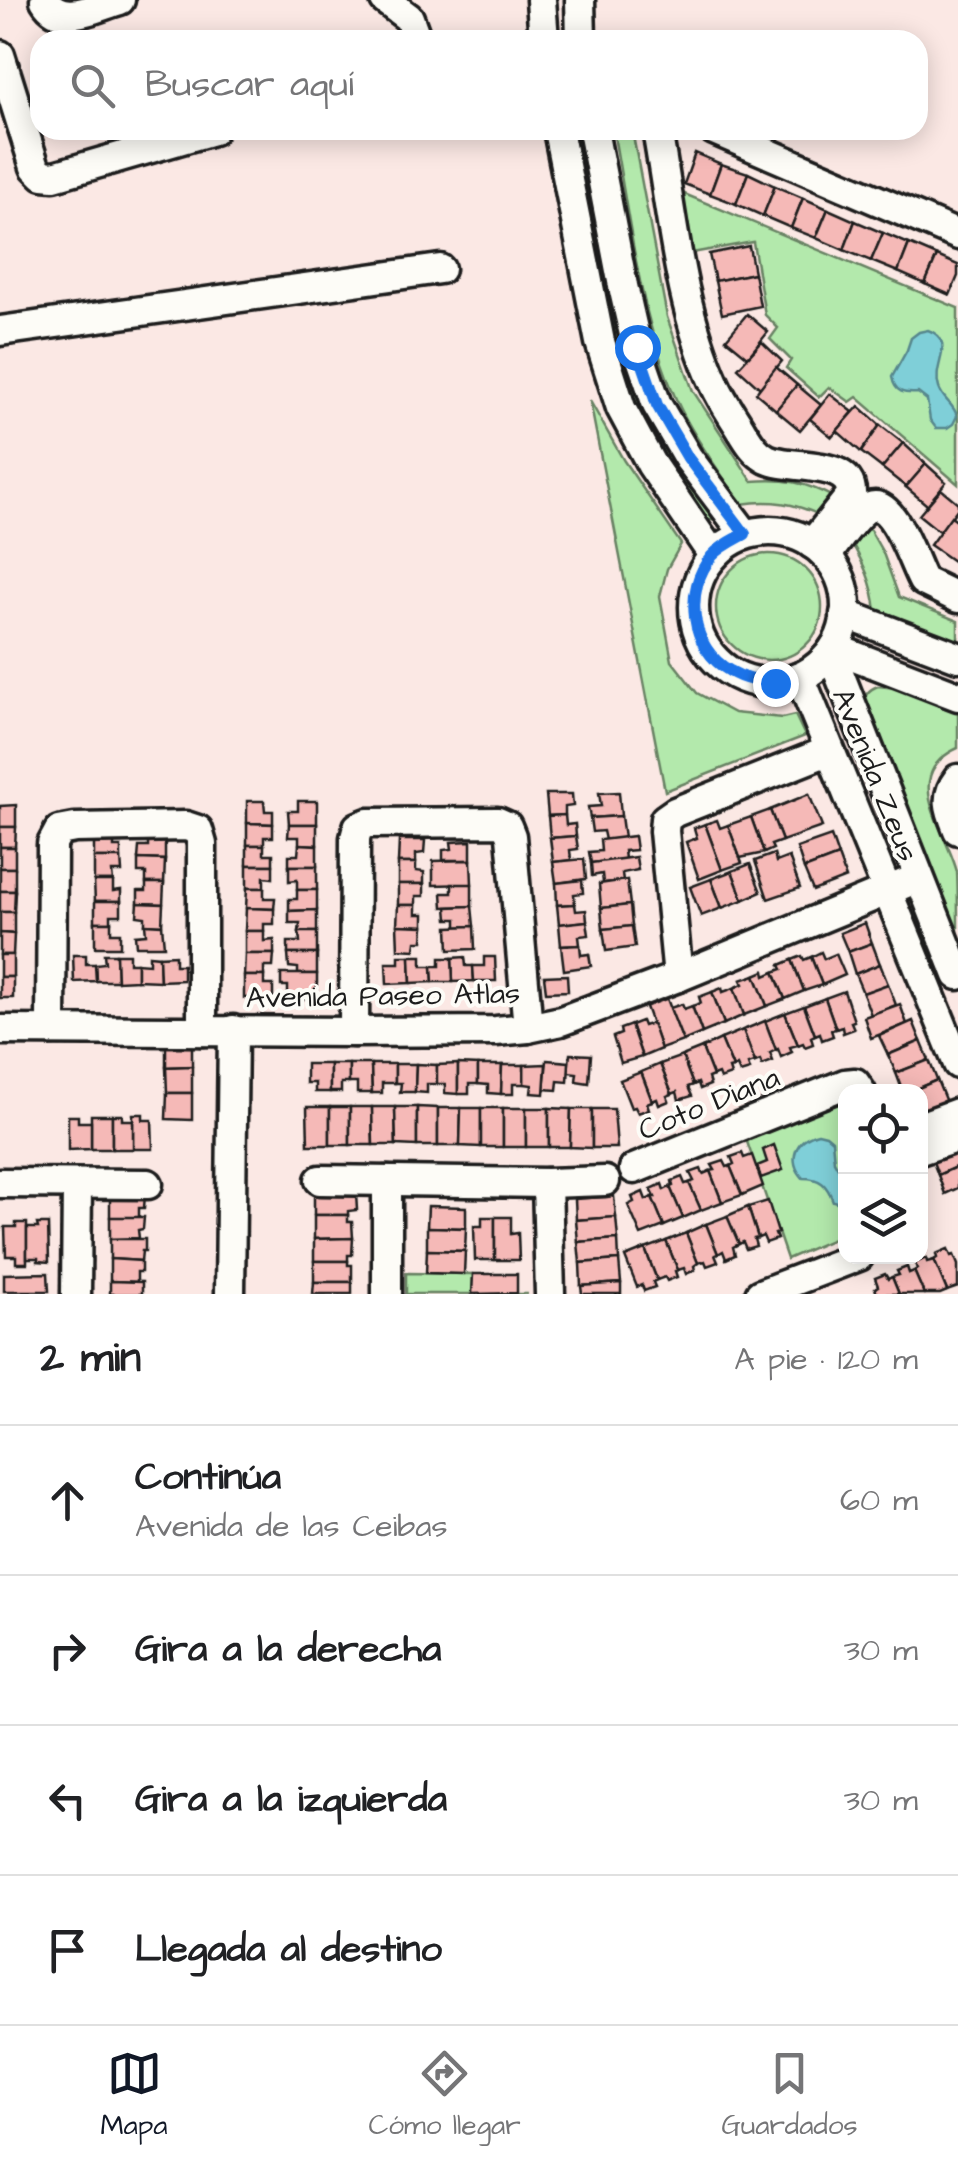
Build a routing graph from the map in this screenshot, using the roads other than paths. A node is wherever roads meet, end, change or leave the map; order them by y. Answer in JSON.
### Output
{"nodes":[{"id":1,"x":46,"y":0,"type":"edge"},
{"id":2,"x":120,"y":0,"type":"edge"},
{"id":3,"x":386,"y":0,"type":"edge"},
{"id":4,"x":541,"y":0,"type":"edge"},
{"id":5,"x":580,"y":0,"type":"edge"},
{"id":6,"x":413,"y":30,"type":"edge"},
{"id":7,"x":543,"y":30,"type":"edge"},
{"id":8,"x":581,"y":30,"type":"edge"},
{"id":9,"x":0,"y":55,"type":"edge"},
{"id":10,"x":179,"y":140,"type":"edge"},
{"id":11,"x":560,"y":140,"type":"edge"},
{"id":12,"x":596,"y":140,"type":"edge"},
{"id":13,"x":659,"y":140,"type":"edge"},
{"id":14,"x":737,"y":140,"type":"edge"},
{"id":15,"x":958,"y":235,"type":"edge"},
{"id":16,"x":440,"y":269,"type":"dead end"},
{"id":17,"x":0,"y":331,"type":"edge"},
{"id":18,"x":745,"y":534,"type":"junction"},
{"id":19,"x":819,"y":550,"type":"junction"},
{"id":20,"x":712,"y":556,"type":"junction"},
{"id":21,"x":958,"y":598,"type":"edge"},
{"id":22,"x":846,"y":614,"type":"junction"},
{"id":23,"x":832,"y":651,"type":"junction"},
{"id":24,"x":958,"y":657,"type":"edge"},
{"id":25,"x":800,"y":677,"type":"junction"},
{"id":26,"x":958,"y":696,"type":"edge"},
{"id":27,"x":828,"y":751,"type":"junction"},
{"id":28,"x":958,"y":779,"type":"edge"},
{"id":29,"x":958,"y":830,"type":"edge"},
{"id":30,"x":918,"y":878,"type":"junction"},
{"id":31,"x":888,"y":891,"type":"junction"},
{"id":32,"x":958,"y":976,"type":"edge"},
{"id":33,"x":678,"y":977,"type":"junction"},
{"id":34,"x":528,"y":1028,"type":"junction"},
{"id":35,"x":0,"y":1030,"type":"edge"},
{"id":36,"x":51,"y":1030,"type":"junction"},
{"id":37,"x":233,"y":1030,"type":"junction"},
{"id":38,"x":202,"y":1031,"type":"junction"},
{"id":39,"x":354,"y":1032,"type":"junction"},
{"id":40,"x":958,"y":1064,"type":"edge"},
{"id":41,"x":838,"y":1087,"type":"edge"},
{"id":42,"x":958,"y":1113,"type":"edge"},
{"id":43,"x":928,"y":1123,"type":"edge"},
{"id":44,"x":958,"y":1137,"type":"edge"},
{"id":45,"x":928,"y":1147,"type":"edge"},
{"id":46,"x":634,"y":1169,"type":"dead end"},
{"id":47,"x":320,"y":1180,"type":"dead end"},
{"id":48,"x":604,"y":1181,"type":"dead end"},
{"id":49,"x":387,"y":1182,"type":"junction"},
{"id":50,"x":0,"y":1183,"type":"edge"},
{"id":51,"x":547,"y":1183,"type":"junction"},
{"id":52,"x":148,"y":1184,"type":"dead end"},
{"id":53,"x":77,"y":1185,"type":"junction"},
{"id":54,"x":838,"y":1264,"type":"edge"},
{"id":55,"x":76,"y":1294,"type":"edge"},
{"id":56,"x":230,"y":1294,"type":"edge"},
{"id":57,"x":388,"y":1294,"type":"edge"},
{"id":58,"x":550,"y":1294,"type":"edge"},
{"id":59,"x":760,"y":1294,"type":"edge"}],
"edges":[{"from":1,"to":2,"type":"street"},
{"from":3,"to":6,"type":"street"},
{"from":4,"to":7,"type":"street"},
{"from":5,"to":8,"type":"street"},
{"from":9,"to":10,"type":"street"},
{"from":11,"to":20,"type":"street"},
{"from":12,"to":18,"type":"street"},
{"from":13,"to":19,"type":"street"},
{"from":14,"to":15,"type":"street"},
{"from":16,"to":17,"type":"street"},
{"from":18,"to":19,"type":"street"},
{"from":18,"to":20,"type":"street"},
{"from":19,"to":21,"type":"street"},
{"from":19,"to":22,"type":"street"},
{"from":20,"to":25,"type":"street"},
{"from":22,"to":23,"type":"street"},
{"from":22,"to":24,"type":"street"},
{"from":23,"to":25,"type":"street"},
{"from":23,"to":26,"type":"street"},
{"from":23,"to":30,"type":"street","name":"Avenida Zeus"},
{"from":25,"to":27,"type":"street","name":"Avenida Zeus"},
{"from":27,"to":31,"type":"street","name":"Avenida Zeus"},
{"from":27,"to":33,"type":"street"},
{"from":28,"to":29,"type":"street"},
{"from":30,"to":31,"type":"street","name":"Avenida Paseo Atlas"},
{"from":30,"to":32,"type":"street","name":"Avenida Zeus"},
{"from":31,"to":33,"type":"street","name":"Avenida Paseo Atlas"},
{"from":31,"to":40,"type":"street","name":"Avenida Zeus"},
{"from":33,"to":34,"type":"street","name":"Avenida Paseo Atlas"},
{"from":34,"to":39,"type":"street","name":"Avenida Paseo Atlas"},
{"from":34,"to":39,"type":"street"},
{"from":35,"to":36,"type":"street","name":"Avenida Paseo Atlas"},
{"from":36,"to":38,"type":"street","name":"Avenida Paseo Atlas"},
{"from":36,"to":38,"type":"street"},
{"from":37,"to":38,"type":"street","name":"Avenida Paseo Atlas"},
{"from":37,"to":39,"type":"street","name":"Avenida Paseo Atlas"},
{"from":37,"to":56,"type":"street"},
{"from":41,"to":46,"type":"street","name":"Coto Diana"},
{"from":42,"to":43,"type":"street"},
{"from":44,"to":45,"type":"street"},
{"from":47,"to":49,"type":"street"},
{"from":48,"to":51,"type":"street"},
{"from":49,"to":51,"type":"street"},
{"from":49,"to":57,"type":"street"},
{"from":50,"to":53,"type":"street"},
{"from":51,"to":58,"type":"street"},
{"from":52,"to":53,"type":"street"},
{"from":53,"to":55,"type":"street"},
{"from":54,"to":59,"type":"street"}]}
